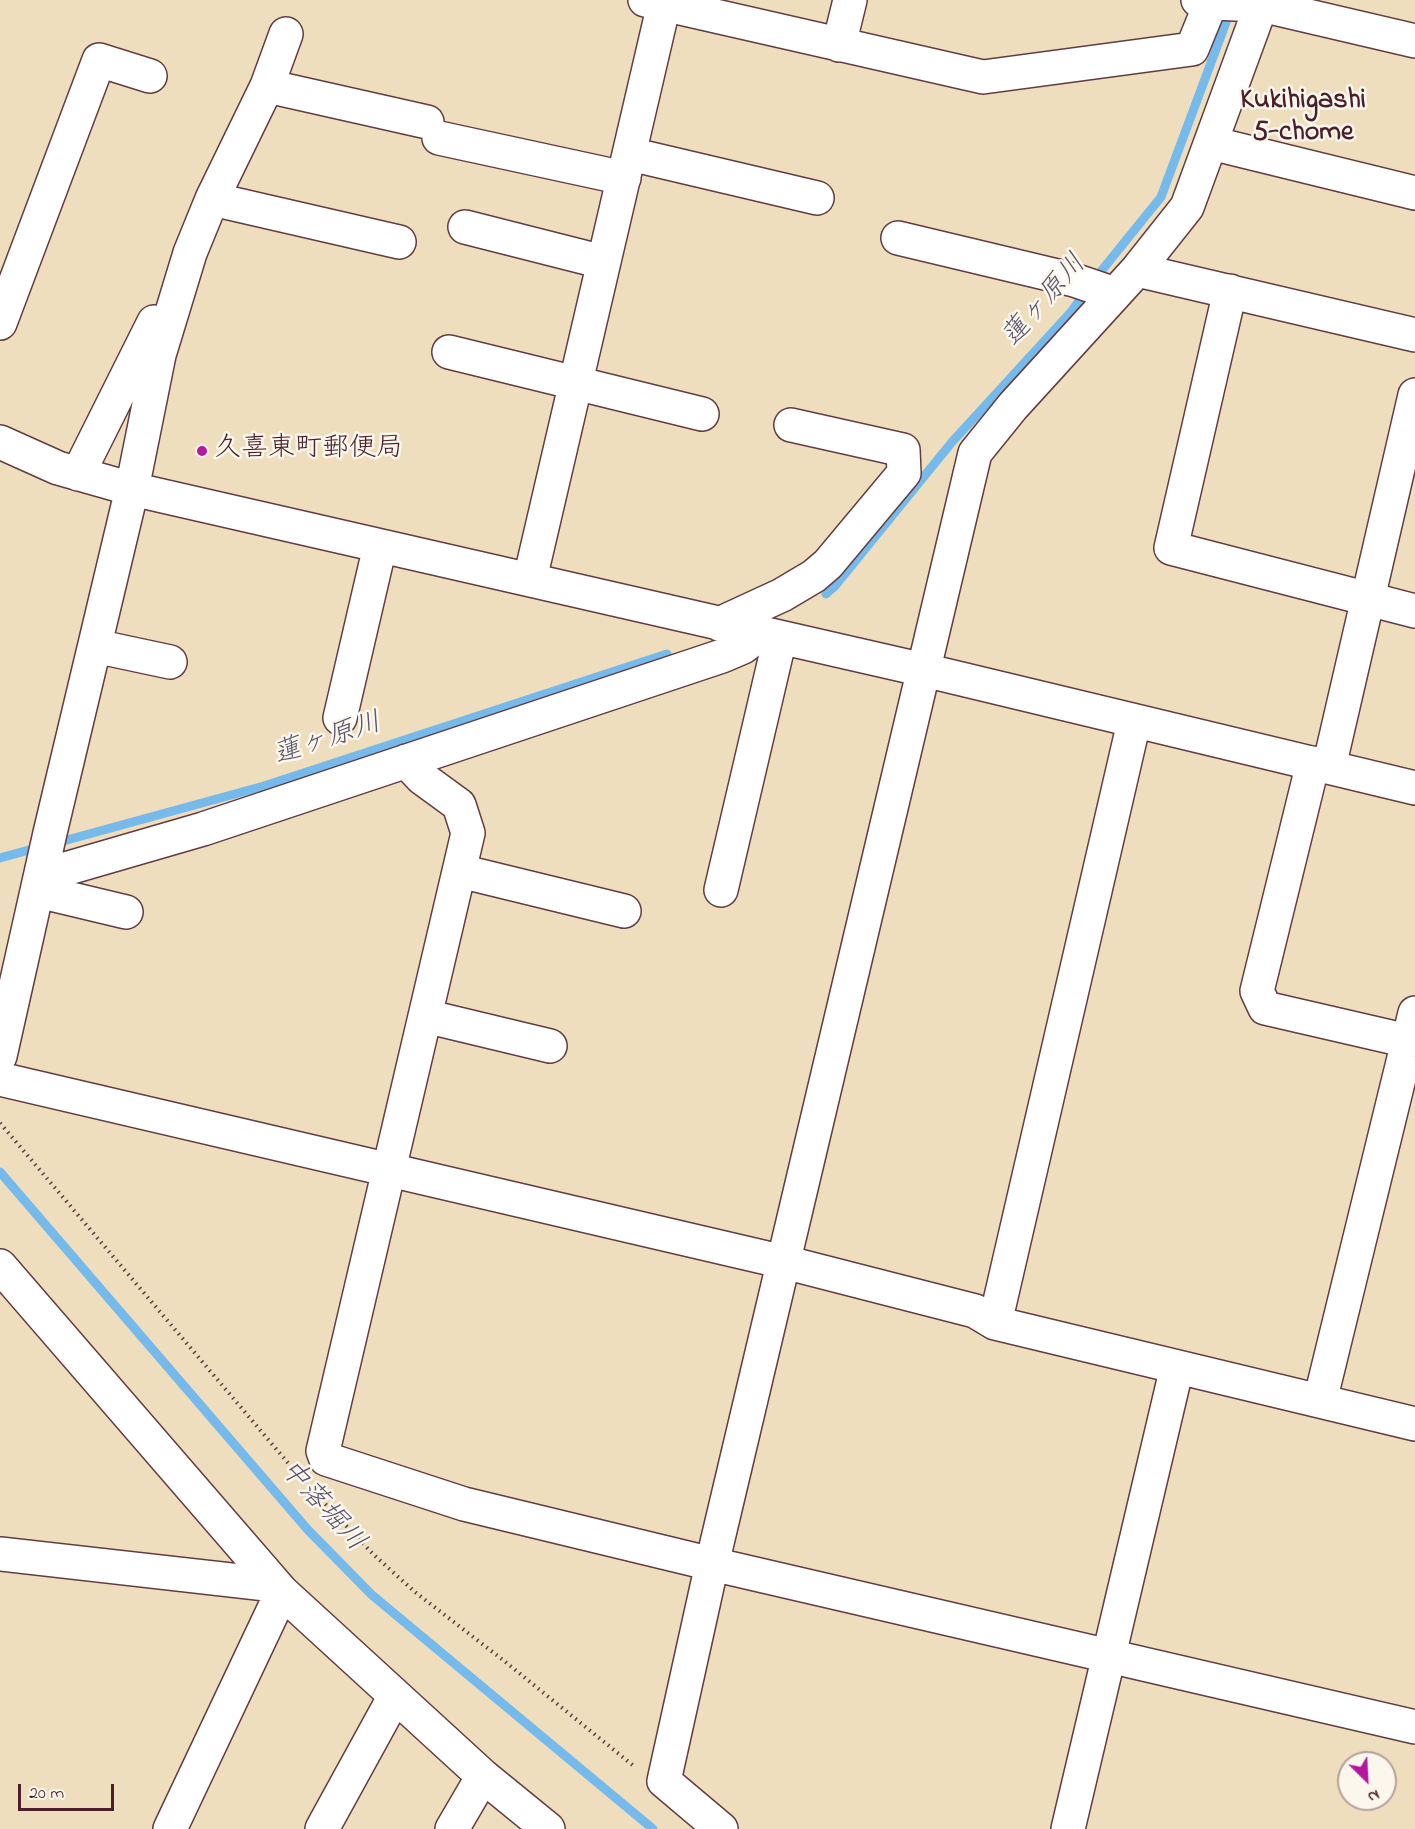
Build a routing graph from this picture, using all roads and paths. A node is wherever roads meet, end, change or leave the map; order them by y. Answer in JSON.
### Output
{"nodes":[{"id":1,"x":850,"y":0,"type":"edge"},
{"id":2,"x":655,"y":2,"type":"edge"},
{"id":3,"x":1230,"y":2,"type":"edge"},
{"id":4,"x":286,"y":34,"type":"dead end"},
{"id":5,"x":1415,"y":41,"type":"edge"},
{"id":6,"x":839,"y":45,"type":"junction"},
{"id":7,"x":150,"y":76,"type":"dead end"},
{"id":8,"x":267,"y":86,"type":"junction"},
{"id":9,"x":1210,"y":143,"type":"junction"},
{"id":10,"x":627,"y":166,"type":"junction"},
{"id":11,"x":1415,"y":193,"type":"edge"},
{"id":12,"x":817,"y":198,"type":"dead end"},
{"id":13,"x":212,"y":199,"type":"junction"},
{"id":14,"x":465,"y":227,"type":"dead end"},
{"id":15,"x":898,"y":238,"type":"dead end"},
{"id":16,"x":399,"y":242,"type":"dead end"},
{"id":17,"x":190,"y":253,"type":"junction"},
{"id":18,"x":603,"y":262,"type":"junction"},
{"id":19,"x":1137,"y":270,"type":"junction"},
{"id":20,"x":1098,"y":288,"type":"junction"},
{"id":21,"x":1230,"y":291,"type":"junction"},
{"id":22,"x":0,"y":323,"type":"edge"},
{"id":23,"x":1415,"y":335,"type":"edge"},
{"id":24,"x":449,"y":352,"type":"dead end"},
{"id":25,"x":576,"y":384,"type":"junction"},
{"id":26,"x":1415,"y":395,"type":"edge"},
{"id":27,"x":109,"y":412,"type":"junction"},
{"id":28,"x":702,"y":414,"type":"dead end"},
{"id":29,"x":790,"y":425,"type":"dead end"},
{"id":30,"x":143,"y":430,"type":"junction"},
{"id":31,"x":0,"y":442,"type":"edge"},
{"id":32,"x":78,"y":474,"type":"junction"},
{"id":33,"x":132,"y":489,"type":"junction"},
{"id":34,"x":380,"y":546,"type":"junction"},
{"id":35,"x":530,"y":579,"type":"junction"},
{"id":36,"x":1368,"y":599,"type":"junction"},
{"id":37,"x":1415,"y":611,"type":"edge"},
{"id":38,"x":719,"y":624,"type":"junction"},
{"id":39,"x":770,"y":636,"type":"junction"},
{"id":40,"x":95,"y":646,"type":"junction"},
{"id":41,"x":170,"y":662,"type":"dead end"},
{"id":42,"x":924,"y":670,"type":"junction"},
{"id":43,"x":340,"y":718,"type":"dead end"},
{"id":44,"x":1134,"y":722,"type":"junction"},
{"id":45,"x":406,"y":761,"type":"junction"},
{"id":46,"x":1321,"y":765,"type":"junction"},
{"id":47,"x":1415,"y":788,"type":"edge"},
{"id":48,"x":43,"y":866,"type":"junction"},
{"id":49,"x":460,"y":871,"type":"junction"},
{"id":50,"x":721,"y":890,"type":"dead end"},
{"id":51,"x":624,"y":911,"type":"dead end"},
{"id":52,"x":126,"y":912,"type":"dead end"},
{"id":53,"x":13,"y":946,"type":"edge"},
{"id":54,"x":425,"y":1016,"type":"junction"},
{"id":55,"x":1412,"y":1027,"type":"edge"},
{"id":56,"x":550,"y":1046,"type":"dead end"},
{"id":57,"x":0,"y":1056,"type":"edge"},
{"id":58,"x":0,"y":1078,"type":"edge"},
{"id":59,"x":388,"y":1169,"type":"junction"},
{"id":60,"x":784,"y":1262,"type":"junction"},
{"id":61,"x":0,"y":1266,"type":"edge"},
{"id":62,"x":995,"y":1323,"type":"junction"},
{"id":63,"x":1177,"y":1367,"type":"junction"},
{"id":64,"x":1320,"y":1401,"type":"junction"},
{"id":65,"x":1415,"y":1425,"type":"edge"},
{"id":66,"x":0,"y":1554,"type":"edge"},
{"id":67,"x":712,"y":1564,"type":"junction"},
{"id":68,"x":278,"y":1589,"type":"junction"},
{"id":69,"x":1108,"y":1655,"type":"junction"},
{"id":70,"x":395,"y":1696,"type":"junction"},
{"id":71,"x":1415,"y":1727,"type":"edge"},
{"id":72,"x":483,"y":1776,"type":"junction"},
{"id":73,"x":170,"y":1829,"type":"edge"},
{"id":74,"x":322,"y":1829,"type":"edge"},
{"id":75,"x":452,"y":1829,"type":"edge"},
{"id":76,"x":548,"y":1829,"type":"edge"},
{"id":77,"x":721,"y":1829,"type":"edge"},
{"id":78,"x":1068,"y":1829,"type":"edge"}],
"edges":[{"from":1,"to":6,"type":"street"},
{"from":2,"to":6,"type":"street"},
{"from":2,"to":10,"type":"street"},
{"from":3,"to":5,"type":"street"},
{"from":3,"to":6,"type":"street"},
{"from":3,"to":9,"type":"street"},
{"from":4,"to":8,"type":"street"},
{"from":7,"to":22,"type":"street"},
{"from":8,"to":10,"type":"street"},
{"from":8,"to":13,"type":"street"},
{"from":9,"to":11,"type":"street"},
{"from":9,"to":19,"type":"street"},
{"from":10,"to":12,"type":"street"},
{"from":10,"to":18,"type":"street"},
{"from":13,"to":16,"type":"street"},
{"from":13,"to":17,"type":"street"},
{"from":14,"to":18,"type":"street"},
{"from":15,"to":20,"type":"street"},
{"from":17,"to":27,"type":"street"},
{"from":17,"to":30,"type":"street"},
{"from":18,"to":25,"type":"street"},
{"from":19,"to":20,"type":"street"},
{"from":19,"to":21,"type":"street"},
{"from":20,"to":42,"type":"street"},
{"from":21,"to":23,"type":"street"},
{"from":21,"to":36,"type":"street"},
{"from":24,"to":25,"type":"street"},
{"from":25,"to":28,"type":"street"},
{"from":25,"to":35,"type":"street"},
{"from":26,"to":36,"type":"street"},
{"from":27,"to":30,"type":"street"},
{"from":27,"to":32,"type":"street"},
{"from":29,"to":38,"type":"street"},
{"from":30,"to":33,"type":"street"},
{"from":31,"to":32,"type":"street"},
{"from":32,"to":33,"type":"street"},
{"from":33,"to":34,"type":"street"},
{"from":33,"to":40,"type":"street"},
{"from":34,"to":35,"type":"street"},
{"from":34,"to":43,"type":"street"},
{"from":35,"to":38,"type":"street"},
{"from":36,"to":37,"type":"street"},
{"from":36,"to":46,"type":"street"},
{"from":38,"to":39,"type":"street"},
{"from":39,"to":42,"type":"street"},
{"from":39,"to":45,"type":"street"},
{"from":39,"to":50,"type":"street"},
{"from":40,"to":41,"type":"street"},
{"from":40,"to":48,"type":"street"},
{"from":42,"to":44,"type":"street"},
{"from":42,"to":60,"type":"street"},
{"from":44,"to":46,"type":"street"},
{"from":44,"to":62,"type":"street"},
{"from":45,"to":48,"type":"street"},
{"from":45,"to":49,"type":"street"},
{"from":46,"to":47,"type":"street"},
{"from":46,"to":55,"type":"street"},
{"from":48,"to":52,"type":"street"},
{"from":48,"to":53,"type":"street"},
{"from":49,"to":51,"type":"street"},
{"from":49,"to":54,"type":"street"},
{"from":53,"to":57,"type":"street"},
{"from":54,"to":56,"type":"street"},
{"from":54,"to":59,"type":"street"},
{"from":55,"to":64,"type":"street"},
{"from":58,"to":59,"type":"street"},
{"from":59,"to":60,"type":"street"},
{"from":59,"to":67,"type":"street"},
{"from":60,"to":62,"type":"street"},
{"from":60,"to":67,"type":"street"},
{"from":61,"to":68,"type":"street"},
{"from":62,"to":63,"type":"street"},
{"from":63,"to":64,"type":"street"},
{"from":63,"to":69,"type":"street"},
{"from":64,"to":65,"type":"street"},
{"from":66,"to":68,"type":"street"},
{"from":67,"to":69,"type":"street"},
{"from":67,"to":77,"type":"street"},
{"from":68,"to":70,"type":"street"},
{"from":68,"to":73,"type":"street"},
{"from":69,"to":71,"type":"street"},
{"from":69,"to":78,"type":"street"},
{"from":70,"to":72,"type":"street"},
{"from":70,"to":74,"type":"street"},
{"from":72,"to":75,"type":"street"},
{"from":72,"to":76,"type":"street"}]}
